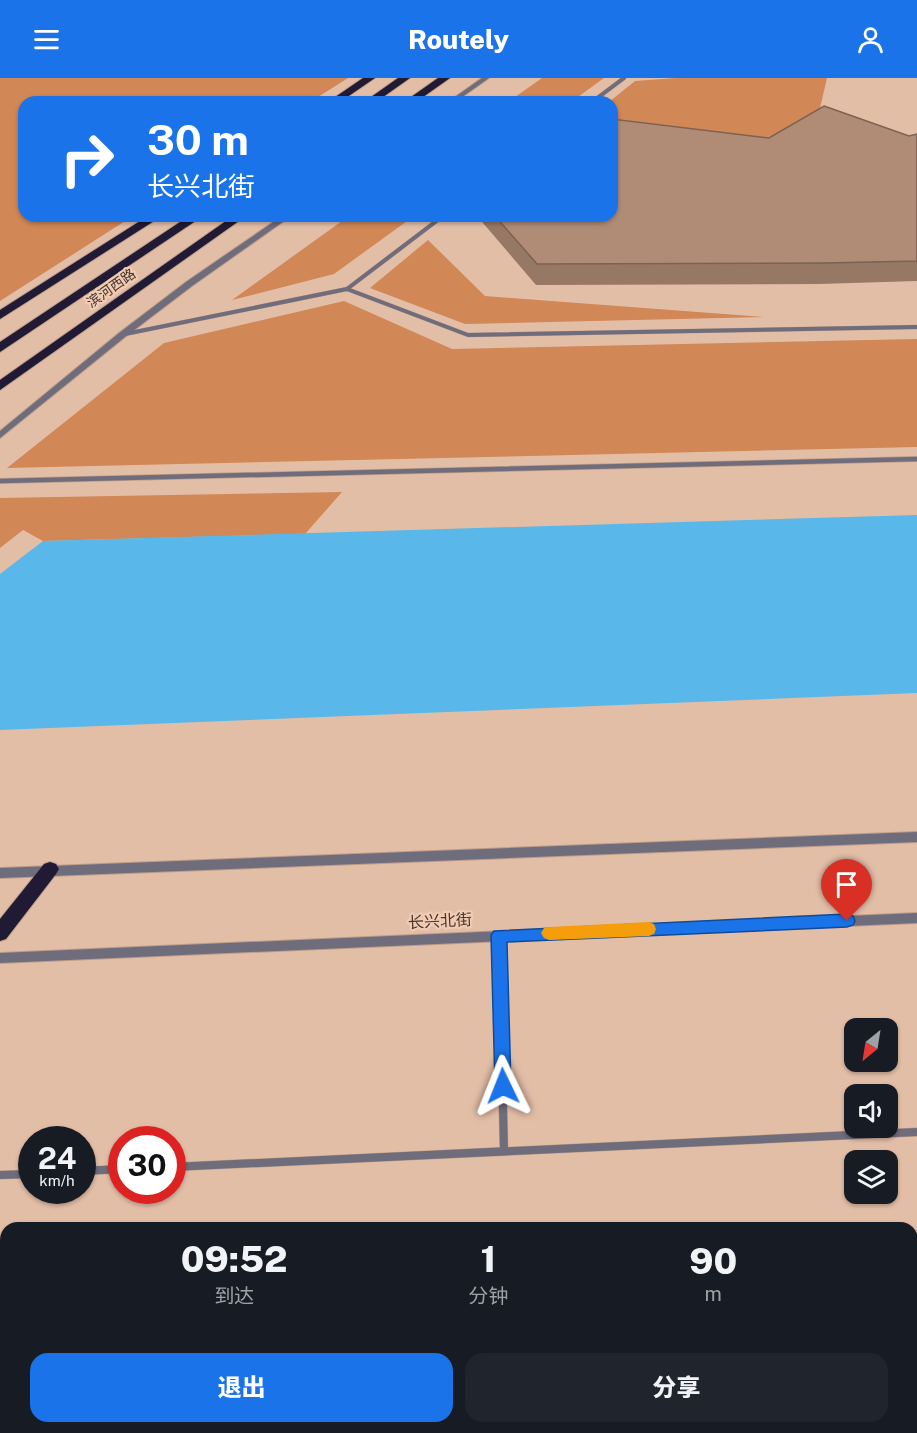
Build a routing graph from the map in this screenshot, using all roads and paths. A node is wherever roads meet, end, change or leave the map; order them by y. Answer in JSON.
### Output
{"nodes":[{"id":1,"x":370,"y":78,"type":"edge"},
{"id":2,"x":405,"y":78,"type":"edge"},
{"id":3,"x":445,"y":78,"type":"edge"},
{"id":4,"x":486,"y":78,"type":"edge"},
{"id":5,"x":624,"y":78,"type":"edge"},
{"id":6,"x":342,"y":96,"type":"edge"},
{"id":7,"x":378,"y":96,"type":"edge"},
{"id":8,"x":418,"y":96,"type":"edge"},
{"id":9,"x":460,"y":96,"type":"edge"},
{"id":10,"x":600,"y":96,"type":"edge"},
{"id":11,"x":147,"y":222,"type":"edge"},
{"id":12,"x":158,"y":222,"type":"edge"},
{"id":13,"x":188,"y":222,"type":"edge"},
{"id":14,"x":232,"y":222,"type":"edge"},
{"id":15,"x":278,"y":222,"type":"edge"},
{"id":16,"x":435,"y":222,"type":"edge"},
{"id":17,"x":119,"y":268,"type":"junction"},
{"id":18,"x":347,"y":289,"type":"junction"},
{"id":19,"x":0,"y":315,"type":"edge"},
{"id":20,"x":917,"y":327,"type":"edge"},
{"id":21,"x":25,"y":331,"type":"junction"},
{"id":22,"x":122,"y":335,"type":"junction"},
{"id":23,"x":0,"y":341,"type":"edge"},
{"id":24,"x":0,"y":348,"type":"edge"},
{"id":25,"x":0,"y":386,"type":"edge"},
{"id":26,"x":0,"y":435,"type":"edge"},
{"id":27,"x":917,"y":459,"type":"edge"},
{"id":28,"x":0,"y":481,"type":"edge"},
{"id":29,"x":917,"y":837,"type":"edge"},
{"id":30,"x":50,"y":869,"type":"junction"},
{"id":31,"x":0,"y":873,"type":"edge"},
{"id":32,"x":917,"y":918,"type":"edge"},
{"id":33,"x":0,"y":933,"type":"edge"},
{"id":34,"x":499,"y":935,"type":"junction"},
{"id":35,"x":0,"y":958,"type":"edge"},
{"id":36,"x":917,"y":1132,"type":"edge"},
{"id":37,"x":504,"y":1151,"type":"junction"},
{"id":38,"x":186,"y":1166,"type":"edge"},
{"id":39,"x":18,"y":1174,"type":"edge"},
{"id":40,"x":0,"y":1175,"type":"edge"}],
"edges":[{"from":1,"to":6,"type":"highway"},
{"from":2,"to":7,"type":"highway"},
{"from":3,"to":8,"type":"highway"},
{"from":4,"to":9,"type":"street"},
{"from":5,"to":10,"type":"street"},
{"from":11,"to":19,"type":"highway"},
{"from":12,"to":17,"type":"highway"},
{"from":13,"to":17,"type":"highway","name":"滨河西路"},
{"from":14,"to":25,"type":"highway","name":"滨河西路"},
{"from":15,"to":22,"type":"street"},
{"from":16,"to":18,"type":"street"},
{"from":17,"to":21,"type":"highway","name":"滨河西路"},
{"from":18,"to":20,"type":"street"},
{"from":18,"to":22,"type":"street"},
{"from":21,"to":23,"type":"highway"},
{"from":21,"to":24,"type":"highway","name":"滨河西路"},
{"from":22,"to":26,"type":"street"},
{"from":27,"to":28,"type":"street"},
{"from":29,"to":30,"type":"street"},
{"from":30,"to":31,"type":"street"},
{"from":30,"to":33,"type":"highway"},
{"from":32,"to":34,"type":"street","name":"长兴北街"},
{"from":34,"to":35,"type":"street","name":"长兴北街"},
{"from":34,"to":37,"type":"street"},
{"from":36,"to":37,"type":"street"},
{"from":37,"to":38,"type":"street"},
{"from":39,"to":40,"type":"street"}]}
